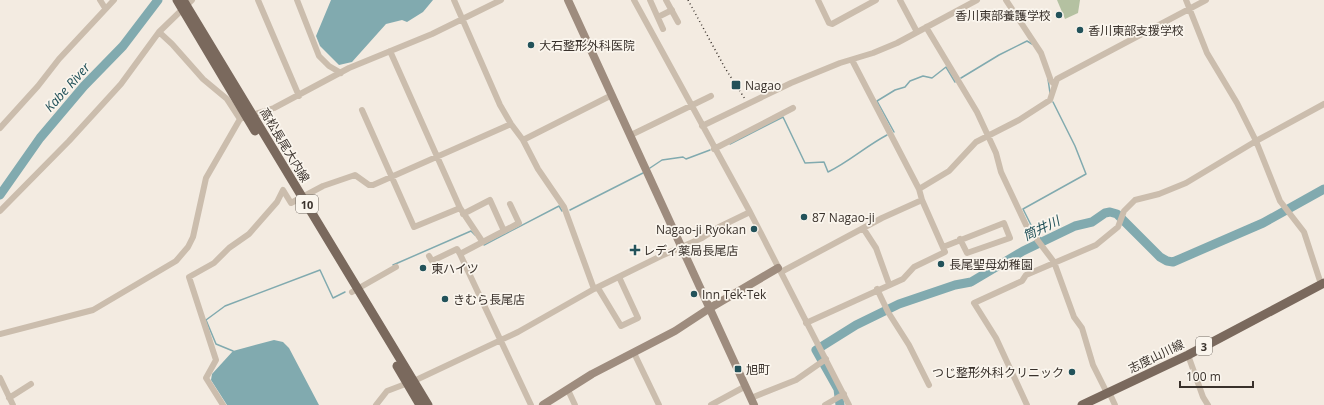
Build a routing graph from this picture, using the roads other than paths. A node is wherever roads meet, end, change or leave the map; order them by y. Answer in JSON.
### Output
{"nodes":[{"id":1,"x":100,"y":0,"type":"edge"},
{"id":2,"x":114,"y":0,"type":"edge"},
{"id":3,"x":258,"y":0,"type":"edge"},
{"id":4,"x":297,"y":0,"type":"edge"},
{"id":5,"x":454,"y":0,"type":"edge"},
{"id":6,"x":501,"y":0,"type":"edge"},
{"id":7,"x":568,"y":0,"type":"edge"},
{"id":8,"x":634,"y":0,"type":"edge"},
{"id":9,"x":650,"y":0,"type":"edge"},
{"id":10,"x":666,"y":0,"type":"edge"},
{"id":11,"x":818,"y":0,"type":"edge"},
{"id":12,"x":876,"y":0,"type":"edge"},
{"id":13,"x":900,"y":0,"type":"edge"},
{"id":14,"x":977,"y":0,"type":"edge"},
{"id":15,"x":1006,"y":0,"type":"edge"},
{"id":16,"x":1186,"y":0,"type":"edge"},
{"id":17,"x":1206,"y":0,"type":"edge"},
{"id":18,"x":184,"y":4,"type":"edge"},
{"id":19,"x":105,"y":8,"type":"junction"},
{"id":20,"x":1190,"y":9,"type":"junction"},
{"id":21,"x":672,"y":10,"type":"junction"},
{"id":22,"x":658,"y":17,"type":"junction"},
{"id":23,"x":463,"y":20,"type":"junction"},
{"id":24,"x":678,"y":22,"type":"dead end"},
{"id":25,"x":926,"y":27,"type":"junction"},
{"id":26,"x":663,"y":28,"type":"dead end"},
{"id":27,"x":159,"y":32,"type":"junction"},
{"id":28,"x":917,"y":32,"type":"junction"},
{"id":29,"x":390,"y":51,"type":"junction"},
{"id":30,"x":852,"y":60,"type":"junction"},
{"id":31,"x":341,"y":73,"type":"junction"},
{"id":32,"x":1054,"y":84,"type":"junction"},
{"id":33,"x":612,"y":95,"type":"junction"},
{"id":34,"x":299,"y":96,"type":"junction"},
{"id":35,"x":710,"y":96,"type":"dead end"},
{"id":36,"x":1324,"y":104,"type":"edge"},
{"id":37,"x":691,"y":106,"type":"junction"},
{"id":38,"x":794,"y":108,"type":"dead end"},
{"id":39,"x":362,"y":110,"type":"dead end"},
{"id":40,"x":247,"y":116,"type":"junction"},
{"id":41,"x":511,"y":124,"type":"junction"},
{"id":42,"x":702,"y":126,"type":"junction"},
{"id":43,"x":0,"y":128,"type":"edge"},
{"id":44,"x":631,"y":135,"type":"junction"},
{"id":45,"x":988,"y":136,"type":"junction"},
{"id":46,"x":523,"y":140,"type":"junction"},
{"id":47,"x":1256,"y":140,"type":"junction"},
{"id":48,"x":714,"y":149,"type":"junction"},
{"id":49,"x":437,"y":158,"type":"junction"},
{"id":50,"x":392,"y":176,"type":"junction"},
{"id":51,"x":919,"y":189,"type":"junction"},
{"id":52,"x":300,"y":198,"type":"junction"},
{"id":53,"x":922,"y":200,"type":"junction"},
{"id":54,"x":510,"y":204,"type":"dead end"},
{"id":55,"x":460,"y":208,"type":"junction"},
{"id":56,"x":0,"y":211,"type":"edge"},
{"id":57,"x":750,"y":212,"type":"junction"},
{"id":58,"x":463,"y":214,"type":"junction"},
{"id":59,"x":863,"y":228,"type":"junction"},
{"id":60,"x":504,"y":231,"type":"junction"},
{"id":61,"x":960,"y":239,"type":"junction"},
{"id":62,"x":482,"y":242,"type":"junction"},
{"id":63,"x":682,"y":247,"type":"junction"},
{"id":64,"x":943,"y":247,"type":"junction"},
{"id":65,"x":460,"y":254,"type":"junction"},
{"id":66,"x":429,"y":256,"type":"dead end"},
{"id":67,"x":1054,"y":262,"type":"junction"},
{"id":68,"x":396,"y":267,"type":"dead end"},
{"id":69,"x":779,"y":270,"type":"junction"},
{"id":70,"x":619,"y":277,"type":"junction"},
{"id":71,"x":889,"y":284,"type":"junction"},
{"id":72,"x":1323,"y":284,"type":"edge"},
{"id":73,"x":596,"y":289,"type":"junction"},
{"id":74,"x":877,"y":289,"type":"junction"},
{"id":75,"x":355,"y":290,"type":"junction"},
{"id":76,"x":710,"y":308,"type":"junction"},
{"id":77,"x":806,"y":323,"type":"junction"},
{"id":78,"x":0,"y":334,"type":"edge"},
{"id":79,"x":501,"y":340,"type":"junction"},
{"id":80,"x":634,"y":353,"type":"junction"},
{"id":81,"x":1188,"y":354,"type":"junction"},
{"id":82,"x":823,"y":361,"type":"junction"},
{"id":83,"x":0,"y":378,"type":"edge"},
{"id":84,"x":410,"y":382,"type":"junction"},
{"id":85,"x":31,"y":384,"type":"dead end"},
{"id":86,"x":928,"y":385,"type":"dead end"},
{"id":87,"x":746,"y":386,"type":"junction"},
{"id":88,"x":568,"y":390,"type":"junction"},
{"id":89,"x":1108,"y":393,"type":"junction"},
{"id":90,"x":844,"y":394,"type":"junction"},
{"id":91,"x":9,"y":398,"type":"junction"},
{"id":92,"x":753,"y":402,"type":"edge"},
{"id":93,"x":13,"y":405,"type":"edge"},
{"id":94,"x":222,"y":405,"type":"edge"},
{"id":95,"x":376,"y":405,"type":"edge"},
{"id":96,"x":420,"y":405,"type":"edge"},
{"id":97,"x":428,"y":405,"type":"edge"},
{"id":98,"x":531,"y":405,"type":"edge"},
{"id":99,"x":543,"y":405,"type":"edge"},
{"id":100,"x":575,"y":405,"type":"edge"},
{"id":101,"x":659,"y":405,"type":"edge"},
{"id":102,"x":711,"y":405,"type":"edge"},
{"id":103,"x":825,"y":405,"type":"edge"},
{"id":104,"x":849,"y":405,"type":"edge"},
{"id":105,"x":1027,"y":405,"type":"edge"},
{"id":106,"x":1082,"y":405,"type":"edge"},
{"id":107,"x":1115,"y":405,"type":"edge"},
{"id":108,"x":1208,"y":405,"type":"edge"}],
"edges":[{"from":1,"to":19,"type":"street"},
{"from":2,"to":19,"type":"street"},
{"from":3,"to":34,"type":"street"},
{"from":4,"to":31,"type":"street"},
{"from":5,"to":23,"type":"street"},
{"from":6,"to":23,"type":"street"},
{"from":7,"to":33,"type":"street"},
{"from":8,"to":37,"type":"street"},
{"from":9,"to":22,"type":"street"},
{"from":10,"to":21,"type":"street"},
{"from":11,"to":12,"type":"street"},
{"from":13,"to":28,"type":"street"},
{"from":14,"to":25,"type":"street"},
{"from":15,"to":32,"type":"street"},
{"from":16,"to":20,"type":"street"},
{"from":17,"to":20,"type":"street"},
{"from":18,"to":27,"type":"street"},
{"from":18,"to":40,"type":"main road","name":"高松長尾大内線","number":"10"},
{"from":19,"to":43,"type":"street"},
{"from":20,"to":32,"type":"street"},
{"from":20,"to":47,"type":"street"},
{"from":21,"to":22,"type":"street"},
{"from":21,"to":24,"type":"street"},
{"from":22,"to":26,"type":"street"},
{"from":23,"to":29,"type":"street"},
{"from":23,"to":41,"type":"street"},
{"from":25,"to":28,"type":"street"},
{"from":25,"to":45,"type":"street"},
{"from":27,"to":40,"type":"street"},
{"from":27,"to":56,"type":"street"},
{"from":28,"to":30,"type":"street"},
{"from":29,"to":31,"type":"street"},
{"from":29,"to":49,"type":"street"},
{"from":30,"to":42,"type":"street"},
{"from":30,"to":51,"type":"street"},
{"from":31,"to":34,"type":"street"},
{"from":32,"to":45,"type":"street"},
{"from":33,"to":44,"type":"street"},
{"from":33,"to":46,"type":"street"},
{"from":34,"to":40,"type":"street"},
{"from":35,"to":37,"type":"street"},
{"from":36,"to":47,"type":"street"},
{"from":37,"to":42,"type":"street"},
{"from":37,"to":44,"type":"street"},
{"from":38,"to":48,"type":"street"},
{"from":39,"to":50,"type":"street"},
{"from":40,"to":52,"type":"main road","name":"高松長尾大内線","number":"10"},
{"from":40,"to":78,"type":"street"},
{"from":41,"to":46,"type":"street"},
{"from":41,"to":49,"type":"street"},
{"from":42,"to":48,"type":"street"},
{"from":44,"to":63,"type":"street"},
{"from":45,"to":51,"type":"street"},
{"from":45,"to":67,"type":"street"},
{"from":46,"to":73,"type":"street"},
{"from":47,"to":67,"type":"street"},
{"from":47,"to":72,"type":"street"},
{"from":48,"to":57,"type":"street"},
{"from":49,"to":50,"type":"street"},
{"from":49,"to":55,"type":"street"},
{"from":50,"to":52,"type":"street"},
{"from":50,"to":55,"type":"street"},
{"from":51,"to":53,"type":"street"},
{"from":52,"to":75,"type":"main road","name":"高松長尾大内線","number":"10"},
{"from":52,"to":94,"type":"street"},
{"from":53,"to":59,"type":"street"},
{"from":53,"to":64,"type":"street"},
{"from":54,"to":60,"type":"street"},
{"from":55,"to":58,"type":"street"},
{"from":57,"to":63,"type":"street"},
{"from":57,"to":69,"type":"street"},
{"from":58,"to":60,"type":"street"},
{"from":58,"to":62,"type":"street"},
{"from":59,"to":69,"type":"street"},
{"from":59,"to":71,"type":"street"},
{"from":60,"to":62,"type":"street"},
{"from":61,"to":61,"type":"street"},
{"from":61,"to":64,"type":"street"},
{"from":62,"to":65,"type":"street"},
{"from":63,"to":70,"type":"street"},
{"from":63,"to":76,"type":"street"},
{"from":64,"to":71,"type":"street"},
{"from":65,"to":66,"type":"street"},
{"from":65,"to":79,"type":"street"},
{"from":67,"to":89,"type":"street"},
{"from":67,"to":105,"type":"street"},
{"from":68,"to":75,"type":"street"},
{"from":69,"to":76,"type":"street"},
{"from":69,"to":77,"type":"street"},
{"from":70,"to":73,"type":"street"},
{"from":70,"to":73,"type":"street"},
{"from":71,"to":74,"type":"street"},
{"from":72,"to":81,"type":"main road","name":"志度山川線","number":"3"},
{"from":73,"to":79,"type":"street"},
{"from":74,"to":77,"type":"street"},
{"from":74,"to":86,"type":"street"},
{"from":75,"to":84,"type":"main road","name":"高松長尾大内線","number":"10"},
{"from":76,"to":80,"type":"street"},
{"from":76,"to":87,"type":"street"},
{"from":77,"to":82,"type":"street"},
{"from":79,"to":84,"type":"street"},
{"from":79,"to":98,"type":"street"},
{"from":80,"to":88,"type":"street"},
{"from":80,"to":101,"type":"street"},
{"from":81,"to":89,"type":"main road","name":"志度山川線","number":"3"},
{"from":81,"to":108,"type":"street"},
{"from":82,"to":90,"type":"street"},
{"from":82,"to":92,"type":"street"},
{"from":83,"to":91,"type":"street"},
{"from":84,"to":95,"type":"street"},
{"from":84,"to":96,"type":"main road","name":"高松長尾大内線","number":"10"},
{"from":84,"to":97,"type":"main road","name":"高松長尾大内線","number":"10"},
{"from":85,"to":91,"type":"street"},
{"from":87,"to":92,"type":"street"},
{"from":87,"to":102,"type":"street"},
{"from":88,"to":99,"type":"street"},
{"from":88,"to":100,"type":"street"},
{"from":89,"to":106,"type":"main road","name":"志度山川線","number":"3"},
{"from":89,"to":107,"type":"street"},
{"from":90,"to":103,"type":"street"},
{"from":90,"to":104,"type":"street"},
{"from":91,"to":93,"type":"street"}]}
